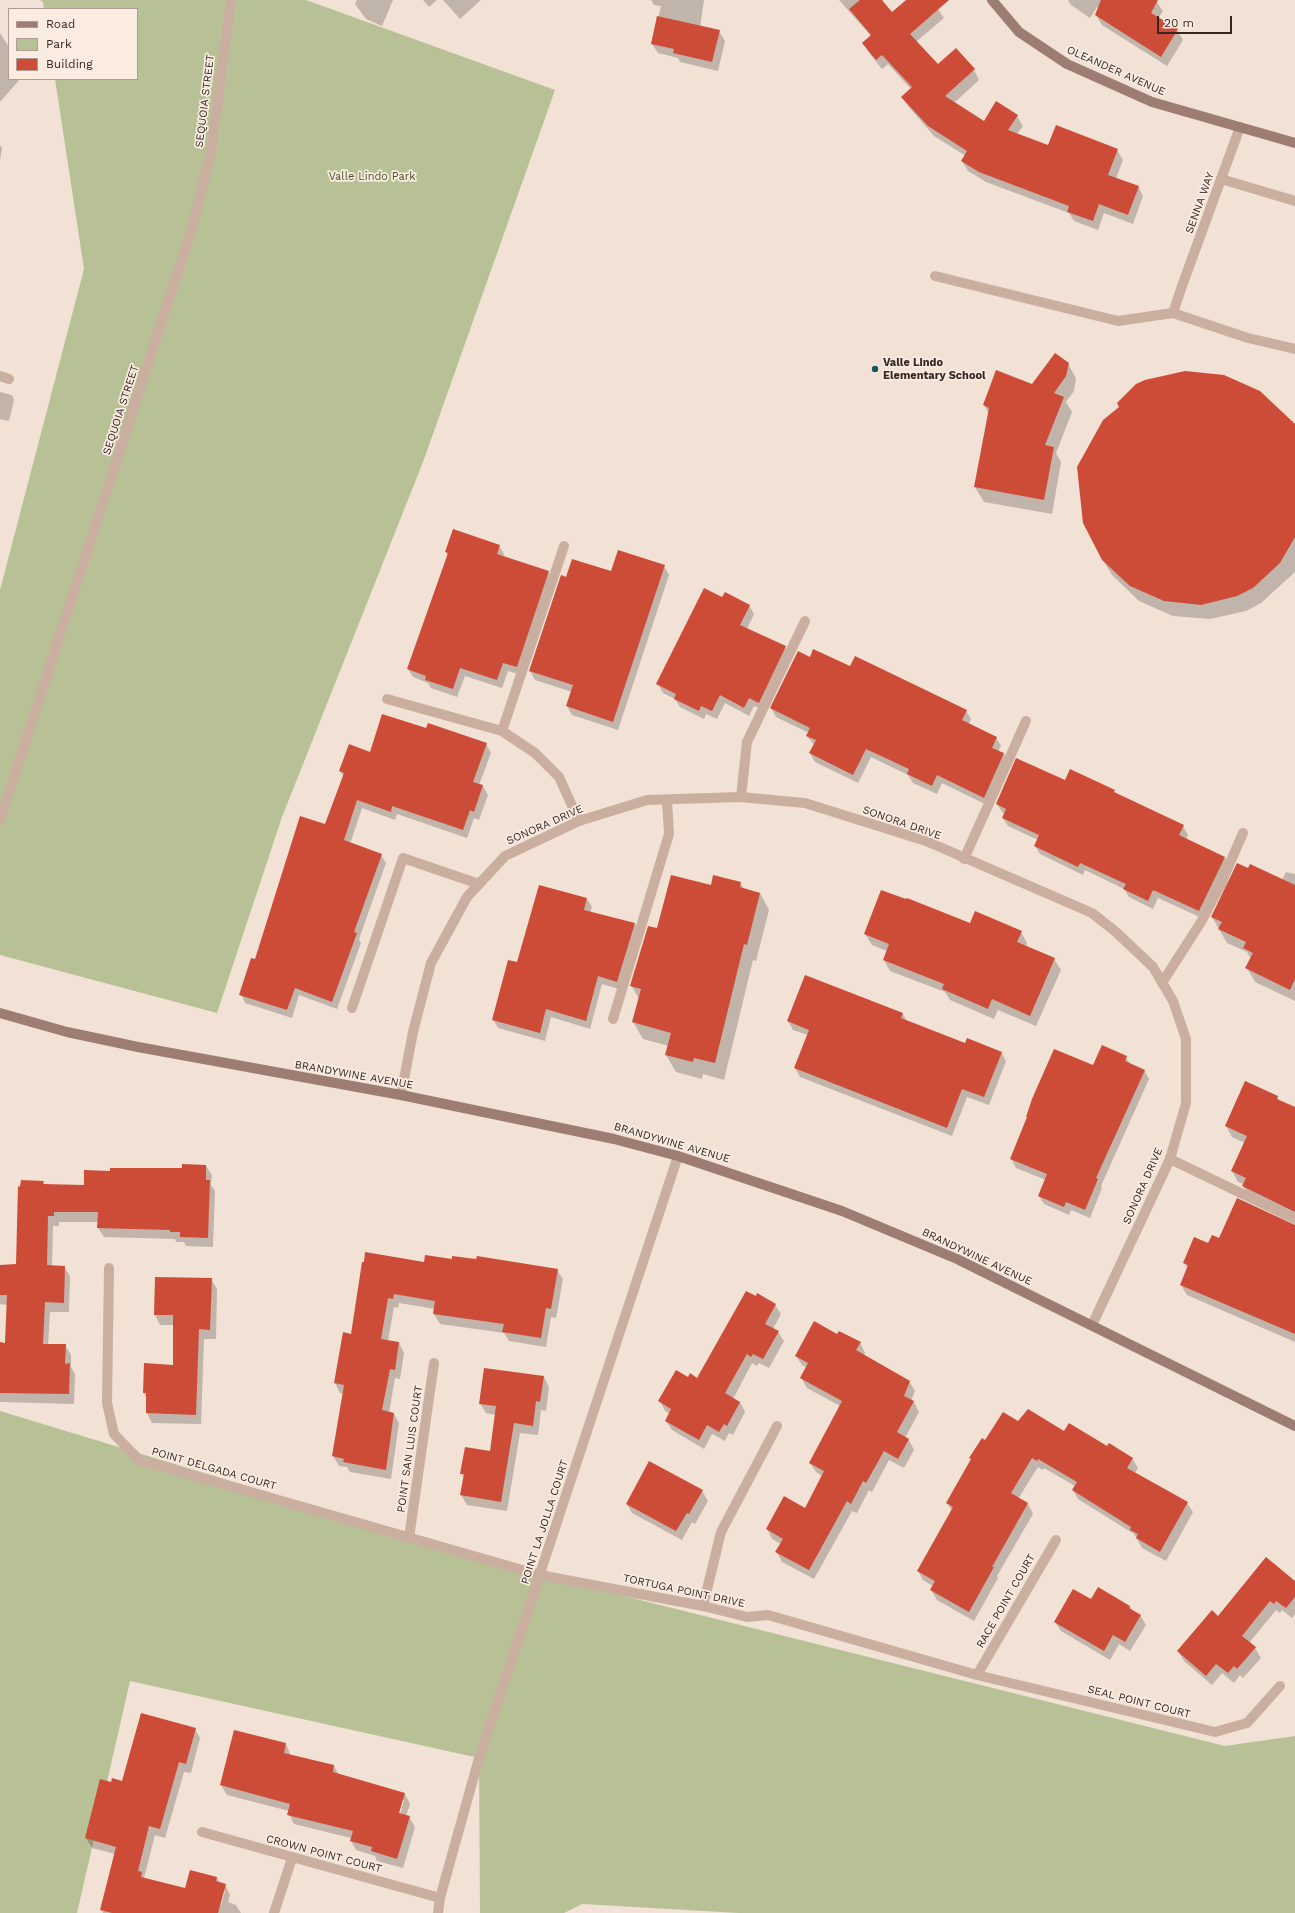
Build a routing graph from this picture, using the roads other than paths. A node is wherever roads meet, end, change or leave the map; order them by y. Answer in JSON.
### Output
{"nodes":[{"id":1,"x":231,"y":0,"type":"edge"},
{"id":2,"x":992,"y":0,"type":"edge"},
{"id":3,"x":1240,"y":127,"type":"junction"},
{"id":4,"x":1295,"y":143,"type":"edge"},
{"id":5,"x":1221,"y":179,"type":"junction"},
{"id":6,"x":1295,"y":201,"type":"edge"},
{"id":7,"x":935,"y":276,"type":"dead end"},
{"id":8,"x":1174,"y":313,"type":"junction"},
{"id":9,"x":1295,"y":349,"type":"edge"},
{"id":10,"x":564,"y":546,"type":"dead end"},
{"id":11,"x":805,"y":621,"type":"dead end"},
{"id":12,"x":387,"y":699,"type":"dead end"},
{"id":13,"x":1026,"y":721,"type":"dead end"},
{"id":14,"x":502,"y":731,"type":"junction"},
{"id":15,"x":741,"y":797,"type":"junction"},
{"id":16,"x":667,"y":800,"type":"junction"},
{"id":17,"x":0,"y":820,"type":"edge"},
{"id":18,"x":578,"y":820,"type":"junction"},
{"id":19,"x":1242,"y":833,"type":"dead end"},
{"id":20,"x":964,"y":859,"type":"junction"},
{"id":21,"x":479,"y":884,"type":"junction"},
{"id":22,"x":1162,"y":983,"type":"junction"},
{"id":23,"x":352,"y":1008,"type":"dead end"},
{"id":24,"x":0,"y":1013,"type":"edge"},
{"id":25,"x":613,"y":1019,"type":"dead end"},
{"id":26,"x":401,"y":1095,"type":"junction"},
{"id":27,"x":678,"y":1156,"type":"junction"},
{"id":28,"x":1170,"y":1159,"type":"junction"},
{"id":29,"x":1295,"y":1219,"type":"edge"},
{"id":30,"x":109,"y":1268,"type":"dead end"},
{"id":31,"x":1092,"y":1325,"type":"junction"},
{"id":32,"x":434,"y":1363,"type":"dead end"},
{"id":33,"x":777,"y":1426,"type":"dead end"},
{"id":34,"x":1295,"y":1426,"type":"edge"},
{"id":35,"x":409,"y":1538,"type":"junction"},
{"id":36,"x":1056,"y":1540,"type":"dead end"},
{"id":37,"x":540,"y":1575,"type":"junction"},
{"id":38,"x":703,"y":1606,"type":"junction"},
{"id":39,"x":978,"y":1675,"type":"junction"},
{"id":40,"x":1280,"y":1686,"type":"dead end"},
{"id":41,"x":202,"y":1832,"type":"dead end"},
{"id":42,"x":292,"y":1858,"type":"junction"},
{"id":43,"x":440,"y":1898,"type":"junction"},
{"id":44,"x":274,"y":1913,"type":"edge"},
{"id":45,"x":438,"y":1913,"type":"edge"}],
"edges":[{"from":1,"to":17,"type":"street","name":"SEQUOIA STREET"},
{"from":2,"to":3,"type":"street","name":"OLEANDER AVENUE"},
{"from":3,"to":4,"type":"street","name":"OLEANDER AVENUE"},
{"from":3,"to":5,"type":"street","name":"SENNA WAY"},
{"from":5,"to":6,"type":"street"},
{"from":5,"to":8,"type":"street","name":"SENNA WAY"},
{"from":7,"to":8,"type":"street"},
{"from":8,"to":9,"type":"street"},
{"from":10,"to":14,"type":"street"},
{"from":11,"to":15,"type":"street"},
{"from":12,"to":14,"type":"street"},
{"from":13,"to":20,"type":"street"},
{"from":14,"to":18,"type":"street"},
{"from":15,"to":16,"type":"street","name":"SONORA DRIVE"},
{"from":15,"to":20,"type":"street","name":"SONORA DRIVE"},
{"from":16,"to":18,"type":"street","name":"SONORA DRIVE"},
{"from":16,"to":25,"type":"street"},
{"from":18,"to":21,"type":"street","name":"SONORA DRIVE"},
{"from":19,"to":22,"type":"street"},
{"from":20,"to":22,"type":"street","name":"SONORA DRIVE"},
{"from":21,"to":23,"type":"street"},
{"from":21,"to":26,"type":"street","name":"SONORA DRIVE"},
{"from":22,"to":28,"type":"street","name":"SONORA DRIVE"},
{"from":24,"to":26,"type":"street","name":"BRANDYWINE AVENUE"},
{"from":26,"to":27,"type":"street","name":"BRANDYWINE AVENUE"},
{"from":27,"to":31,"type":"street","name":"BRANDYWINE AVENUE"},
{"from":27,"to":37,"type":"street","name":"POINT LA JOLLA COURT"},
{"from":28,"to":29,"type":"street"},
{"from":28,"to":31,"type":"street","name":"SONORA DRIVE"},
{"from":30,"to":35,"type":"street","name":"POINT DELGADA COURT"},
{"from":31,"to":34,"type":"street","name":"BRANDYWINE AVENUE"},
{"from":32,"to":35,"type":"street","name":"POINT SAN LUIS COURT"},
{"from":33,"to":38,"type":"street"},
{"from":35,"to":37,"type":"street","name":"TORTUGA POINT DRIVE"},
{"from":36,"to":39,"type":"street","name":"RACE POINT COURT"},
{"from":37,"to":38,"type":"street","name":"TORTUGA POINT DRIVE"},
{"from":37,"to":43,"type":"street","name":"POINT LA JOLLA COURT"},
{"from":38,"to":39,"type":"street","name":"TORTUGA POINT DRIVE"},
{"from":39,"to":40,"type":"street","name":"SEAL POINT COURT"},
{"from":41,"to":42,"type":"street","name":"CROWN POINT COURT"},
{"from":42,"to":43,"type":"street","name":"CROWN POINT COURT"},
{"from":42,"to":44,"type":"street"},
{"from":43,"to":45,"type":"street","name":"POINT LA JOLLA COURT"}]}
